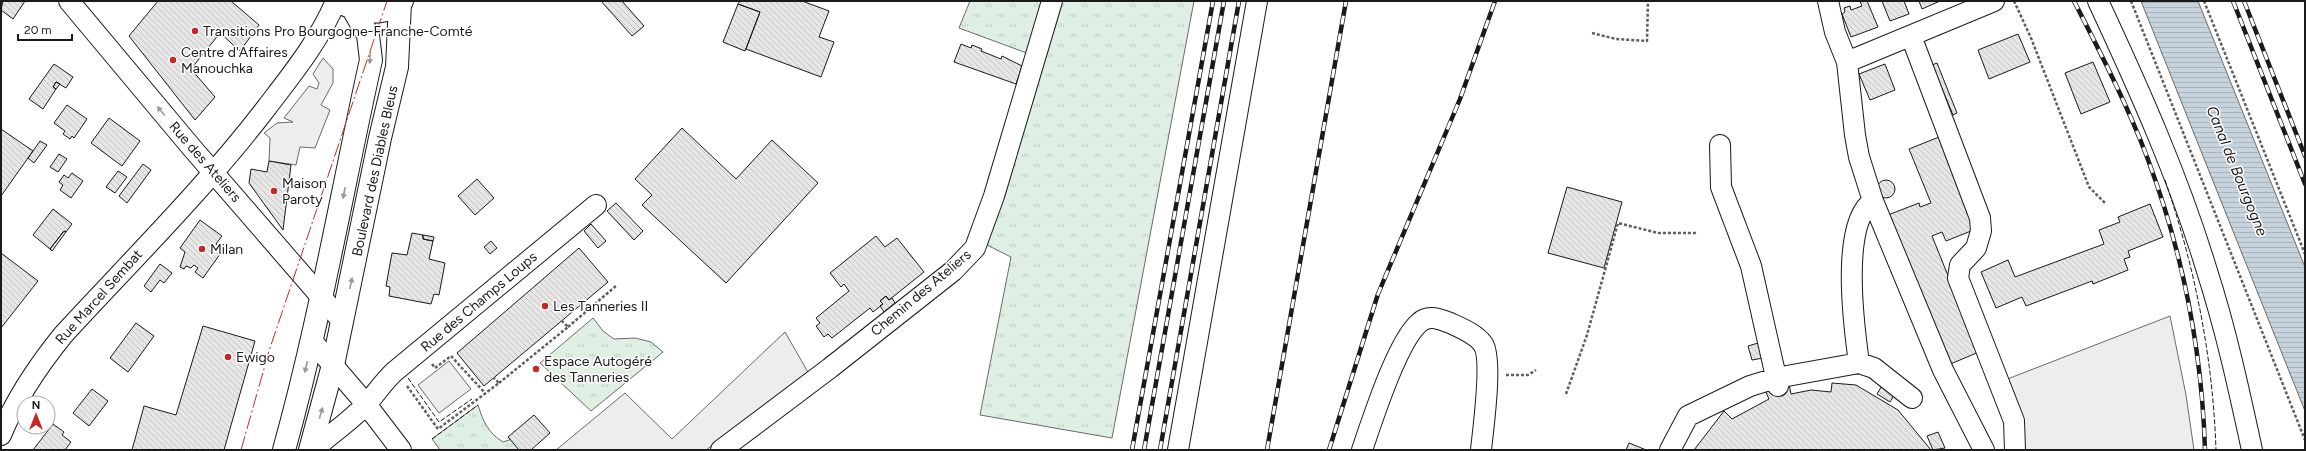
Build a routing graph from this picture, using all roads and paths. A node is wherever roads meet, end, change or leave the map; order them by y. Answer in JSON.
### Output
{"nodes":[{"id":1,"x":69,"y":1,"type":"edge"},
{"id":2,"x":1052,"y":1,"type":"edge"},
{"id":3,"x":1257,"y":1,"type":"edge"},
{"id":4,"x":1648,"y":1,"type":"edge"},
{"id":5,"x":1828,"y":1,"type":"edge"},
{"id":6,"x":1994,"y":1,"type":"edge"},
{"id":7,"x":2014,"y":1,"type":"edge"},
{"id":8,"x":2098,"y":1,"type":"edge"},
{"id":9,"x":2131,"y":1,"type":"edge"},
{"id":10,"x":2204,"y":1,"type":"edge"},
{"id":11,"x":401,"y":2,"type":"edge"},
{"id":12,"x":342,"y":4,"type":"edge"},
{"id":13,"x":1973,"y":5,"type":"edge"},
{"id":14,"x":1592,"y":33,"type":"dead end"},
{"id":15,"x":1911,"y":36,"type":"junction"},
{"id":16,"x":1847,"y":62,"type":"junction"},
{"id":17,"x":1720,"y":145,"type":"dead end"},
{"id":18,"x":214,"y":173,"type":"junction"},
{"id":19,"x":1873,"y":201,"type":"junction"},
{"id":20,"x":2105,"y":203,"type":"dead end"},
{"id":21,"x":596,"y":205,"type":"dead end"},
{"id":22,"x":1698,"y":233,"type":"dead end"},
{"id":23,"x":2305,"y":254,"type":"edge"},
{"id":24,"x":617,"y":285,"type":"dead end"},
{"id":25,"x":320,"y":307,"type":"junction"},
{"id":26,"x":562,"y":321,"type":"dead end"},
{"id":27,"x":568,"y":327,"type":"junction"},
{"id":28,"x":340,"y":330,"type":"junction"},
{"id":29,"x":312,"y":341,"type":"junction"},
{"id":30,"x":429,"y":361,"type":"dead end"},
{"id":31,"x":1859,"y":363,"type":"junction"},
{"id":32,"x":333,"y":365,"type":"junction"},
{"id":33,"x":1536,"y":370,"type":"dead end"},
{"id":34,"x":1500,"y":375,"type":"dead end"},
{"id":35,"x":494,"y":378,"type":"dead end"},
{"id":36,"x":403,"y":382,"type":"dead end"},
{"id":37,"x":1777,"y":382,"type":"junction"},
{"id":38,"x":499,"y":383,"type":"junction"},
{"id":39,"x":485,"y":393,"type":"junction"},
{"id":40,"x":1566,"y":394,"type":"dead end"},
{"id":41,"x":1912,"y":398,"type":"dead end"},
{"id":42,"x":366,"y":404,"type":"junction"},
{"id":43,"x":1,"y":435,"type":"edge"},
{"id":44,"x":2305,"y":440,"type":"edge"},
{"id":45,"x":284,"y":450,"type":"edge"},
{"id":46,"x":312,"y":450,"type":"edge"},
{"id":47,"x":401,"y":450,"type":"edge"},
{"id":48,"x":721,"y":450,"type":"edge"},
{"id":49,"x":1178,"y":450,"type":"edge"},
{"id":50,"x":1362,"y":450,"type":"edge"},
{"id":51,"x":1481,"y":450,"type":"edge"},
{"id":52,"x":1670,"y":450,"type":"edge"},
{"id":53,"x":1984,"y":450,"type":"edge"},
{"id":54,"x":2015,"y":450,"type":"edge"},
{"id":55,"x":2252,"y":450,"type":"edge"}],
"edges":[{"from":18,"to":1,"type":"street","name":"Rue des Ateliers","one_way":true},
{"from":2,"to":48,"type":"street","name":"Chemin des Ateliers"},
{"from":3,"to":49,"type":"street"},
{"from":4,"to":14,"type":"path"},
{"from":5,"to":16,"type":"street"},
{"from":6,"to":13,"type":"street"},
{"from":7,"to":20,"type":"path"},
{"from":8,"to":55,"type":"street"},
{"from":9,"to":44,"type":"path"},
{"from":10,"to":23,"type":"path"},
{"from":11,"to":12,"type":"main road"},
{"from":28,"to":11,"type":"main road","name":"Boulevard des Diables Bleus","one_way":true},
{"from":12,"to":18,"type":"street","name":"Rue Marcel Sembat"},
{"from":12,"to":25,"type":"main road","name":"Boulevard des Diables Bleus","one_way":true},
{"from":13,"to":15,"type":"street"},
{"from":15,"to":16,"type":"street"},
{"from":15,"to":54,"type":"street"},
{"from":16,"to":19,"type":"street"},
{"from":17,"to":37,"type":"street"},
{"from":18,"to":25,"type":"street","name":"Rue des Ateliers"},
{"from":18,"to":43,"type":"street","name":"Rue Marcel Sembat"},
{"from":19,"to":31,"type":"street"},
{"from":19,"to":53,"type":"street"},
{"from":21,"to":42,"type":"street","name":"Rue des Champs Loups"},
{"from":22,"to":40,"type":"path"},
{"from":24,"to":27,"type":"path"},
{"from":25,"to":28,"type":"street","name":"Rue des Ateliers"},
{"from":25,"to":29,"type":"main road","name":"Boulevard des Diables Bleus"},
{"from":26,"to":27,"type":"path"},
{"from":27,"to":38,"type":"path"},
{"from":28,"to":32,"type":"main road","name":"Boulevard des Diables Bleus"},
{"from":29,"to":32,"type":"street"},
{"from":29,"to":45,"type":"main road","name":"Boulevard des Diables Bleus","one_way":true},
{"from":30,"to":39,"type":"path"},
{"from":31,"to":37,"type":"street"},
{"from":31,"to":41,"type":"street"},
{"from":32,"to":42,"type":"street"},
{"from":46,"to":32,"type":"main road","name":"Boulevard des Diables Bleus","one_way":true},
{"from":33,"to":34,"type":"path"},
{"from":35,"to":38,"type":"path"},
{"from":36,"to":39,"type":"path"},
{"from":37,"to":52,"type":"street"},
{"from":38,"to":39,"type":"path"},
{"from":42,"to":46,"type":"street","name":"Rue des Champs Loups"},
{"from":42,"to":47,"type":"street"},
{"from":50,"to":51,"type":"street"}]}
